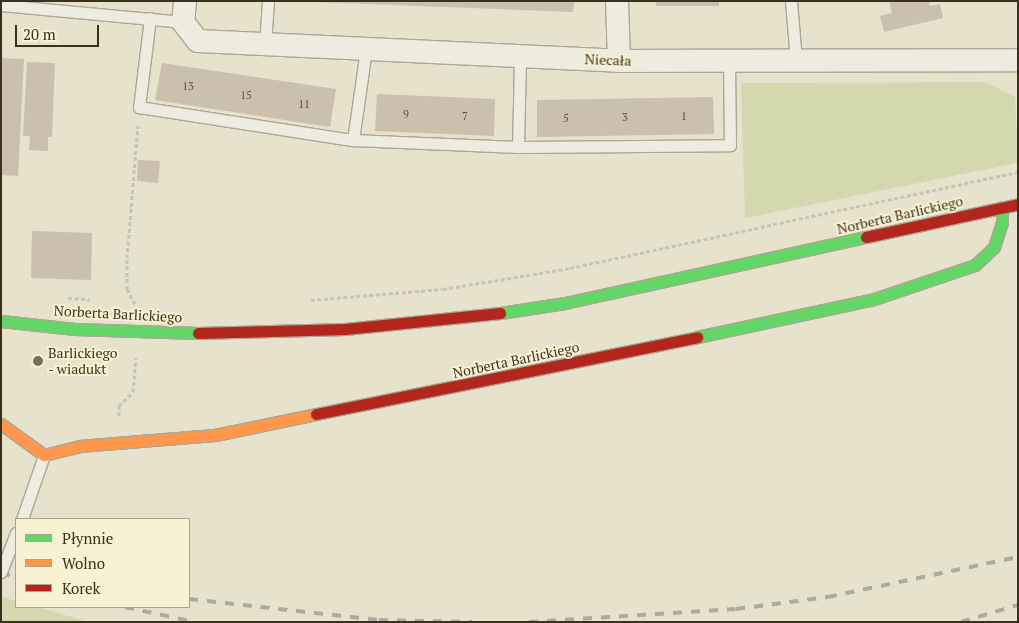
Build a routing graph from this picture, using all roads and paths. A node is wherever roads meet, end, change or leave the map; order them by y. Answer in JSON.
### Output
{"nodes":[{"id":1,"x":268,"y":1,"type":"edge"},
{"id":2,"x":617,"y":1,"type":"edge"},
{"id":3,"x":791,"y":1,"type":"edge"},
{"id":4,"x":1,"y":6,"type":"edge"},
{"id":5,"x":184,"y":12,"type":"edge"},
{"id":6,"x":150,"y":18,"type":"junction"},
{"id":7,"x":265,"y":45,"type":"junction"},
{"id":8,"x":366,"y":50,"type":"junction"},
{"id":9,"x":520,"y":56,"type":"junction"},
{"id":10,"x":1018,"y":60,"type":"edge"},
{"id":11,"x":619,"y":61,"type":"junction"},
{"id":12,"x":729,"y":61,"type":"junction"},
{"id":13,"x":796,"y":61,"type":"junction"},
{"id":14,"x":139,"y":107,"type":"junction"},
{"id":15,"x":353,"y":140,"type":"junction"},
{"id":16,"x":518,"y":147,"type":"junction"},
{"id":17,"x":1018,"y":172,"type":"edge"},
{"id":18,"x":1018,"y":204,"type":"edge"},
{"id":19,"x":1002,"y":207,"type":"junction"},
{"id":20,"x":66,"y":298,"type":"dead end"},
{"id":21,"x":94,"y":299,"type":"dead end"},
{"id":22,"x":310,"y":300,"type":"dead end"},
{"id":23,"x":127,"y":302,"type":"dead end"},
{"id":24,"x":136,"y":302,"type":"junction"},
{"id":25,"x":144,"y":302,"type":"dead end"},
{"id":26,"x":1,"y":321,"type":"edge"},
{"id":27,"x":136,"y":332,"type":"junction"},
{"id":28,"x":136,"y":351,"type":"dead end"},
{"id":29,"x":119,"y":406,"type":"dead end"},
{"id":30,"x":1,"y":424,"type":"edge"},
{"id":31,"x":44,"y":455,"type":"junction"},
{"id":32,"x":22,"y":518,"type":"edge"},
{"id":33,"x":15,"y":536,"type":"edge"},
{"id":34,"x":1,"y":572,"type":"edge"}],
"edges":[{"from":1,"to":7,"type":"lane"},
{"from":2,"to":11,"type":"street"},
{"from":3,"to":13,"type":"lane"},
{"from":4,"to":6,"type":"lane"},
{"from":5,"to":6,"type":"lane"},
{"from":5,"to":7,"type":"street","name":"Niecała"},
{"from":6,"to":14,"type":"lane"},
{"from":7,"to":8,"type":"street","name":"Niecała"},
{"from":8,"to":9,"type":"street","name":"Niecała"},
{"from":8,"to":15,"type":"lane"},
{"from":9,"to":11,"type":"street","name":"Niecała"},
{"from":9,"to":16,"type":"lane"},
{"from":10,"to":13,"type":"street","name":"Niecała"},
{"from":11,"to":12,"type":"street","name":"Niecała"},
{"from":12,"to":13,"type":"street","name":"Niecała"},
{"from":12,"to":16,"type":"lane"},
{"from":14,"to":15,"type":"lane"},
{"from":14,"to":24,"type":"path"},
{"from":15,"to":16,"type":"lane"},
{"from":17,"to":22,"type":"path"},
{"from":18,"to":19,"type":"street","name":"Norberta Barlickiego"},
{"from":19,"to":27,"type":"street","name":"Norberta Barlickiego"},
{"from":19,"to":31,"type":"street","name":"Norberta Barlickiego"},
{"from":20,"to":21,"type":"path"},
{"from":23,"to":24,"type":"path"},
{"from":24,"to":25,"type":"path"},
{"from":24,"to":27,"type":"path"},
{"from":26,"to":27,"type":"street","name":"Norberta Barlickiego"},
{"from":28,"to":29,"type":"path"},
{"from":30,"to":31,"type":"street"},
{"from":31,"to":32,"type":"lane"},
{"from":33,"to":34,"type":"lane","bridge":true}]}
